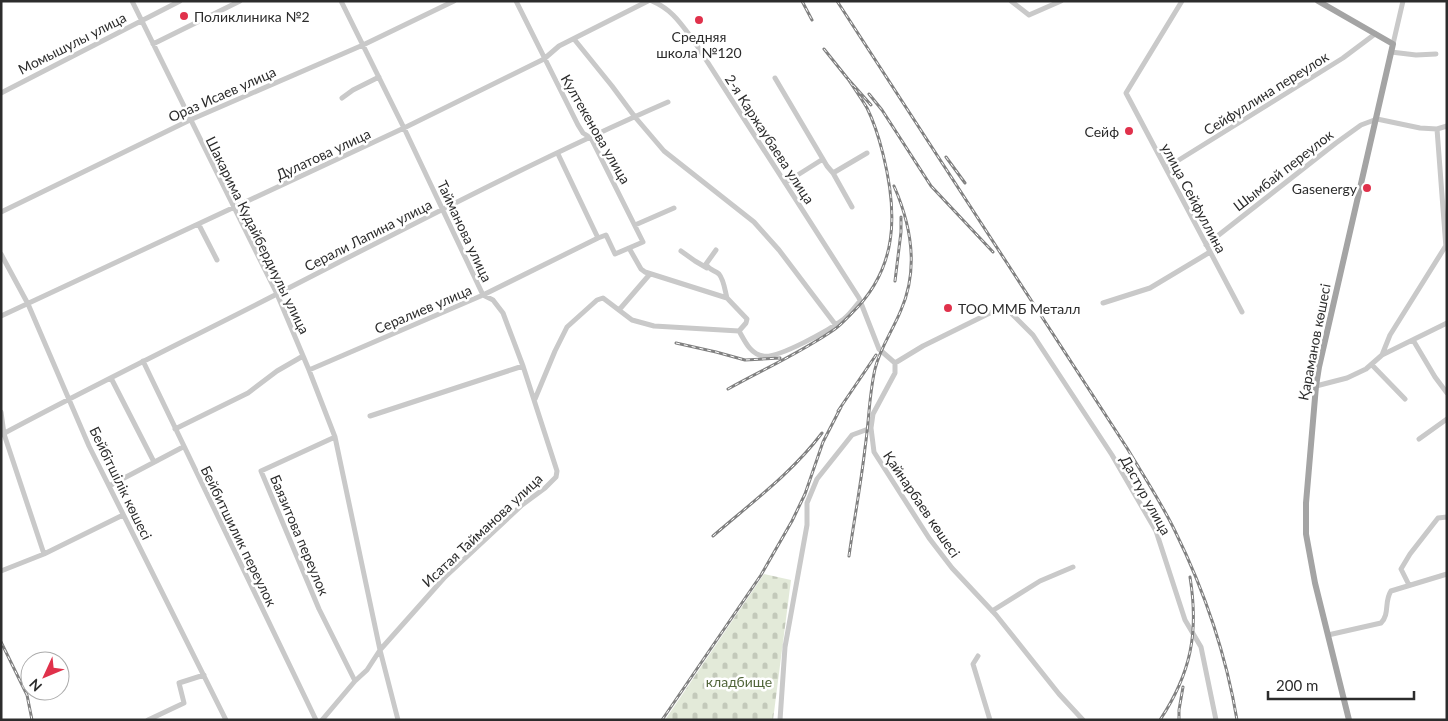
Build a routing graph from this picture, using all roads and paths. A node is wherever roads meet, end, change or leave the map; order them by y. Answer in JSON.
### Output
{"nodes":[{"id":1,"x":132,"y":1,"type":"edge"},
{"id":2,"x":180,"y":1,"type":"edge"},
{"id":3,"x":240,"y":1,"type":"edge"},
{"id":4,"x":341,"y":1,"type":"edge"},
{"id":5,"x":454,"y":1,"type":"edge"},
{"id":6,"x":516,"y":1,"type":"edge"},
{"id":7,"x":650,"y":1,"type":"edge"},
{"id":8,"x":1061,"y":1,"type":"edge"},
{"id":9,"x":1182,"y":1,"type":"edge"},
{"id":10,"x":1318,"y":1,"type":"edge"},
{"id":11,"x":1403,"y":1,"type":"edge"},
{"id":12,"x":1014,"y":2,"type":"edge"},
{"id":13,"x":141,"y":20,"type":"junction"},
{"id":14,"x":1376,"y":34,"type":"junction"},
{"id":15,"x":574,"y":39,"type":"junction"},
{"id":16,"x":153,"y":44,"type":"junction"},
{"id":17,"x":1393,"y":44,"type":"junction"},
{"id":18,"x":363,"y":46,"type":"junction"},
{"id":19,"x":1391,"y":52,"type":"junction"},
{"id":20,"x":1436,"y":54,"type":"dead end"},
{"id":21,"x":544,"y":60,"type":"junction"},
{"id":22,"x":379,"y":77,"type":"junction"},
{"id":23,"x":775,"y":78,"type":"dead end"},
{"id":24,"x":1,"y":93,"type":"edge"},
{"id":25,"x":342,"y":98,"type":"dead end"},
{"id":26,"x":668,"y":102,"type":"dead end"},
{"id":27,"x":635,"y":117,"type":"junction"},
{"id":28,"x":1377,"y":119,"type":"junction"},
{"id":29,"x":190,"y":120,"type":"junction"},
{"id":30,"x":1447,"y":126,"type":"edge"},
{"id":31,"x":404,"y":128,"type":"junction"},
{"id":32,"x":1437,"y":129,"type":"junction"},
{"id":33,"x":591,"y":138,"type":"junction"},
{"id":34,"x":867,"y":152,"type":"dead end"},
{"id":35,"x":558,"y":154,"type":"junction"},
{"id":36,"x":823,"y":158,"type":"junction"},
{"id":37,"x":1166,"y":168,"type":"junction"},
{"id":38,"x":833,"y":173,"type":"junction"},
{"id":39,"x":785,"y":183,"type":"junction"},
{"id":40,"x":674,"y":208,"type":"dead end"},
{"id":41,"x":852,"y":208,"type":"dead end"},
{"id":42,"x":234,"y":209,"type":"junction"},
{"id":43,"x":441,"y":209,"type":"junction"},
{"id":44,"x":1,"y":212,"type":"edge"},
{"id":45,"x":199,"y":225,"type":"junction"},
{"id":46,"x":635,"y":225,"type":"junction"},
{"id":47,"x":598,"y":238,"type":"junction"},
{"id":48,"x":1206,"y":245,"type":"junction"},
{"id":49,"x":629,"y":248,"type":"junction"},
{"id":50,"x":1446,"y":248,"type":"edge"},
{"id":51,"x":716,"y":250,"type":"dead end"},
{"id":52,"x":681,"y":251,"type":"dead end"},
{"id":53,"x":1210,"y":252,"type":"junction"},
{"id":54,"x":1,"y":254,"type":"edge"},
{"id":55,"x":217,"y":260,"type":"dead end"},
{"id":56,"x":707,"y":268,"type":"junction"},
{"id":57,"x":650,"y":274,"type":"junction"},
{"id":58,"x":278,"y":294,"type":"junction"},
{"id":59,"x":483,"y":296,"type":"junction"},
{"id":60,"x":728,"y":298,"type":"junction"},
{"id":61,"x":859,"y":300,"type":"junction"},
{"id":62,"x":1103,"y":303,"type":"dead end"},
{"id":63,"x":28,"y":304,"type":"junction"},
{"id":64,"x":619,"y":310,"type":"junction"},
{"id":65,"x":1242,"y":312,"type":"dead end"},
{"id":66,"x":1,"y":316,"type":"edge"},
{"id":67,"x":1447,"y":323,"type":"edge"},
{"id":68,"x":835,"y":324,"type":"junction"},
{"id":69,"x":739,"y":332,"type":"junction"},
{"id":70,"x":1413,"y":340,"type":"junction"},
{"id":71,"x":1382,"y":355,"type":"junction"},
{"id":72,"x":304,"y":356,"type":"junction"},
{"id":73,"x":143,"y":362,"type":"junction"},
{"id":74,"x":895,"y":363,"type":"junction"},
{"id":75,"x":1372,"y":364,"type":"junction"},
{"id":76,"x":524,"y":366,"type":"junction"},
{"id":77,"x":309,"y":370,"type":"junction"},
{"id":78,"x":111,"y":378,"type":"junction"},
{"id":79,"x":1316,"y":386,"type":"junction"},
{"id":80,"x":1447,"y":393,"type":"edge"},
{"id":81,"x":69,"y":399,"type":"junction"},
{"id":82,"x":1405,"y":399,"type":"dead end"},
{"id":83,"x":535,"y":400,"type":"junction"},
{"id":84,"x":1,"y":412,"type":"edge"},
{"id":85,"x":370,"y":416,"type":"dead end"},
{"id":86,"x":1447,"y":419,"type":"edge"},
{"id":87,"x":871,"y":428,"type":"junction"},
{"id":88,"x":175,"y":429,"type":"junction"},
{"id":89,"x":3,"y":434,"type":"edge"},
{"id":90,"x":335,"y":437,"type":"junction"},
{"id":91,"x":1420,"y":439,"type":"dead end"},
{"id":92,"x":183,"y":447,"type":"junction"},
{"id":93,"x":154,"y":462,"type":"junction"},
{"id":94,"x":557,"y":471,"type":"joint"},
{"id":95,"x":109,"y":486,"type":"junction"},
{"id":96,"x":123,"y":515,"type":"junction"},
{"id":97,"x":1447,"y":517,"type":"edge"},
{"id":98,"x":44,"y":554,"type":"junction"},
{"id":99,"x":1073,"y":567,"type":"dead end"},
{"id":100,"x":1,"y":570,"type":"edge"},
{"id":101,"x":1447,"y":574,"type":"edge"},
{"id":102,"x":1409,"y":585,"type":"junction"},
{"id":103,"x":992,"y":611,"type":"junction"},
{"id":104,"x":1328,"y":635,"type":"junction"},
{"id":105,"x":380,"y":650,"type":"junction"},
{"id":106,"x":978,"y":656,"type":"dead end"},
{"id":107,"x":204,"y":675,"type":"junction"},
{"id":108,"x":354,"y":681,"type":"junction"},
{"id":109,"x":148,"y":720,"type":"edge"},
{"id":110,"x":226,"y":720,"type":"edge"},
{"id":111,"x":316,"y":720,"type":"edge"},
{"id":112,"x":322,"y":720,"type":"edge"},
{"id":113,"x":398,"y":720,"type":"edge"},
{"id":114,"x":780,"y":720,"type":"edge"},
{"id":115,"x":990,"y":720,"type":"edge"},
{"id":116,"x":1083,"y":720,"type":"edge"},
{"id":117,"x":1216,"y":720,"type":"edge"},
{"id":118,"x":1349,"y":720,"type":"edge"}],
"edges":[{"from":1,"to":13,"type":"street","name":"Шакарима Кудайбердиулы улица"},
{"from":2,"to":13,"type":"street","name":"Момышулы улица"},
{"from":3,"to":16,"type":"street"},
{"from":4,"to":18,"type":"street","name":"Тайманова улица"},
{"from":5,"to":18,"type":"street","name":"Ораз Исаев улица"},
{"from":6,"to":21,"type":"street","name":"Култекенова улица"},
{"from":7,"to":15,"type":"street","name":"Дулатова улица"},
{"from":7,"to":39,"type":"street","name":"2-я Каржаубаева улица"},
{"from":8,"to":12,"type":"street"},
{"from":9,"to":37,"type":"street","name":"улица Сейфуллина"},
{"from":10,"to":14,"type":"main road"},
{"from":11,"to":17,"type":"street","name":"Қараманов көшесі"},
{"from":13,"to":16,"type":"street","name":"Шакарима Кудайбердиулы улица"},
{"from":13,"to":24,"type":"street","name":"Момышулы улица"},
{"from":14,"to":17,"type":"main road"},
{"from":14,"to":37,"type":"street","name":"Сейфуллина переулок"},
{"from":15,"to":21,"type":"street","name":"Дулатова улица"},
{"from":15,"to":27,"type":"street"},
{"from":16,"to":29,"type":"street","name":"Шакарима Кудайбердиулы улица"},
{"from":17,"to":19,"type":"main road","name":"Қараманов көшесі"},
{"from":18,"to":22,"type":"street","name":"Тайманова улица"},
{"from":18,"to":29,"type":"street","name":"Ораз Исаев улица"},
{"from":19,"to":20,"type":"street"},
{"from":19,"to":28,"type":"main road","name":"Қараманов көшесі"},
{"from":21,"to":31,"type":"street","name":"Дулатова улица"},
{"from":21,"to":33,"type":"street","name":"Култекенова улица"},
{"from":22,"to":25,"type":"street"},
{"from":22,"to":31,"type":"street","name":"Тайманова улица"},
{"from":23,"to":36,"type":"street"},
{"from":26,"to":27,"type":"street","name":"Серали Лапина улица"},
{"from":27,"to":33,"type":"street","name":"Серали Лапина улица"},
{"from":27,"to":68,"type":"street"},
{"from":28,"to":32,"type":"street"},
{"from":28,"to":48,"type":"street","name":"Шымбай переулок"},
{"from":28,"to":79,"type":"main road","name":"Қараманов көшесі"},
{"from":29,"to":42,"type":"street","name":"Шакарима Кудайбердиулы улица"},
{"from":29,"to":44,"type":"street","name":"Ораз Исаев улица"},
{"from":30,"to":32,"type":"street"},
{"from":31,"to":42,"type":"street","name":"Дулатова улица"},
{"from":31,"to":43,"type":"street","name":"Тайманова улица"},
{"from":32,"to":50,"type":"street"},
{"from":33,"to":35,"type":"street","name":"Серали Лапина улица"},
{"from":33,"to":46,"type":"street","name":"Култекенова улица"},
{"from":34,"to":38,"type":"street"},
{"from":35,"to":43,"type":"street","name":"Серали Лапина улица"},
{"from":35,"to":47,"type":"street"},
{"from":36,"to":38,"type":"street"},
{"from":36,"to":39,"type":"street"},
{"from":37,"to":48,"type":"street","name":"улица Сейфуллина"},
{"from":38,"to":41,"type":"street"},
{"from":39,"to":61,"type":"street","name":"2-я Каржаубаева улица"},
{"from":40,"to":46,"type":"street"},
{"from":42,"to":45,"type":"street","name":"Дулатова улица"},
{"from":42,"to":58,"type":"street","name":"Шакарима Кудайбердиулы улица"},
{"from":43,"to":58,"type":"street","name":"Серали Лапина улица"},
{"from":43,"to":59,"type":"street","name":"Тайманова улица"},
{"from":45,"to":55,"type":"street"},
{"from":45,"to":63,"type":"street","name":"Дулатова улица"},
{"from":46,"to":49,"type":"street","name":"Култекенова улица"},
{"from":47,"to":49,"type":"street"},
{"from":47,"to":59,"type":"street","name":"Сералиев улица"},
{"from":48,"to":53,"type":"street","name":"улица Сейфуллина"},
{"from":49,"to":57,"type":"street"},
{"from":50,"to":71,"type":"street"},
{"from":51,"to":56,"type":"street"},
{"from":52,"to":56,"type":"street"},
{"from":53,"to":62,"type":"street"},
{"from":53,"to":65,"type":"street","name":"улица Сейфуллина"},
{"from":54,"to":63,"type":"street","name":"Бейбітшілік көшесі"},
{"from":56,"to":60,"type":"street"},
{"from":57,"to":60,"type":"street"},
{"from":57,"to":64,"type":"street"},
{"from":58,"to":72,"type":"street","name":"Шакарима Кудайбердиулы улица"},
{"from":58,"to":73,"type":"street","name":"Серали Лапина улица"},
{"from":59,"to":76,"type":"street","name":"Тайманова улица"},
{"from":59,"to":77,"type":"street","name":"Сералиев улица"},
{"from":60,"to":69,"type":"street"},
{"from":61,"to":68,"type":"street"},
{"from":61,"to":74,"type":"street"},
{"from":63,"to":66,"type":"street","name":"Дулатова улица"},
{"from":63,"to":81,"type":"street","name":"Бейбітшілік көшесі"},
{"from":64,"to":69,"type":"street"},
{"from":64,"to":83,"type":"street"},
{"from":67,"to":70,"type":"street"},
{"from":68,"to":69,"type":"street"},
{"from":70,"to":71,"type":"street"},
{"from":70,"to":80,"type":"street"},
{"from":71,"to":75,"type":"street"},
{"from":72,"to":77,"type":"street","name":"Шакарима Кудайбердиулы улица"},
{"from":72,"to":88,"type":"street"},
{"from":73,"to":78,"type":"street","name":"Серали Лапина улица"},
{"from":73,"to":88,"type":"street","name":"Бейбитшилик переулок"},
{"from":74,"to":87,"type":"street","name":"Қайнарбаев көшесі"},
{"from":74,"to":117,"type":"street","name":"Дастур улица"},
{"from":75,"to":79,"type":"street"},
{"from":75,"to":82,"type":"street"},
{"from":76,"to":83,"type":"street","name":"Тайманова улица"},
{"from":76,"to":85,"type":"street"},
{"from":77,"to":90,"type":"street","name":"Шакарима Кудайбердиулы улица"},
{"from":78,"to":81,"type":"street","name":"Серали Лапина улица"},
{"from":78,"to":93,"type":"street"},
{"from":79,"to":104,"type":"main road","name":"Қараманов көшесі"},
{"from":81,"to":89,"type":"street","name":"Серали Лапина улица"},
{"from":81,"to":95,"type":"street","name":"Бейбітшілік көшесі"},
{"from":83,"to":94,"type":"street","name":"Тайманова улица"},
{"from":84,"to":89,"type":"street"},
{"from":86,"to":91,"type":"street"},
{"from":87,"to":103,"type":"street","name":"Қайнарбаев көшесі"},
{"from":87,"to":114,"type":"street"},
{"from":88,"to":92,"type":"street","name":"Бейбитшилик переулок"},
{"from":89,"to":98,"type":"street"},
{"from":90,"to":105,"type":"street","name":"Шакарима Кудайбердиулы улица"},
{"from":90,"to":108,"type":"street","name":"Баязитова переулок"},
{"from":92,"to":93,"type":"street"},
{"from":92,"to":111,"type":"street","name":"Бейбитшилик переулок"},
{"from":93,"to":95,"type":"street"},
{"from":94,"to":105,"type":"street","name":"Исатая Тайманова улица"},
{"from":95,"to":96,"type":"street","name":"Бейбітшілік көшесі"},
{"from":96,"to":98,"type":"street"},
{"from":96,"to":107,"type":"street","name":"Бейбітшілік көшесі"},
{"from":97,"to":102,"type":"street"},
{"from":98,"to":100,"type":"street"},
{"from":99,"to":103,"type":"street"},
{"from":101,"to":102,"type":"street"},
{"from":102,"to":104,"type":"street"},
{"from":103,"to":116,"type":"street","name":"Қайнарбаев көшесі"},
{"from":104,"to":118,"type":"main road","name":"Қараманов көшесі"},
{"from":105,"to":108,"type":"street","name":"Исатая Тайманова улица"},
{"from":105,"to":113,"type":"street","name":"Шакарима Кудайбердиулы улица"},
{"from":106,"to":115,"type":"street"},
{"from":107,"to":109,"type":"street"},
{"from":107,"to":110,"type":"street","name":"Бейбітшілік көшесі"},
{"from":108,"to":112,"type":"street","name":"Исатая Тайманова улица"}]}
